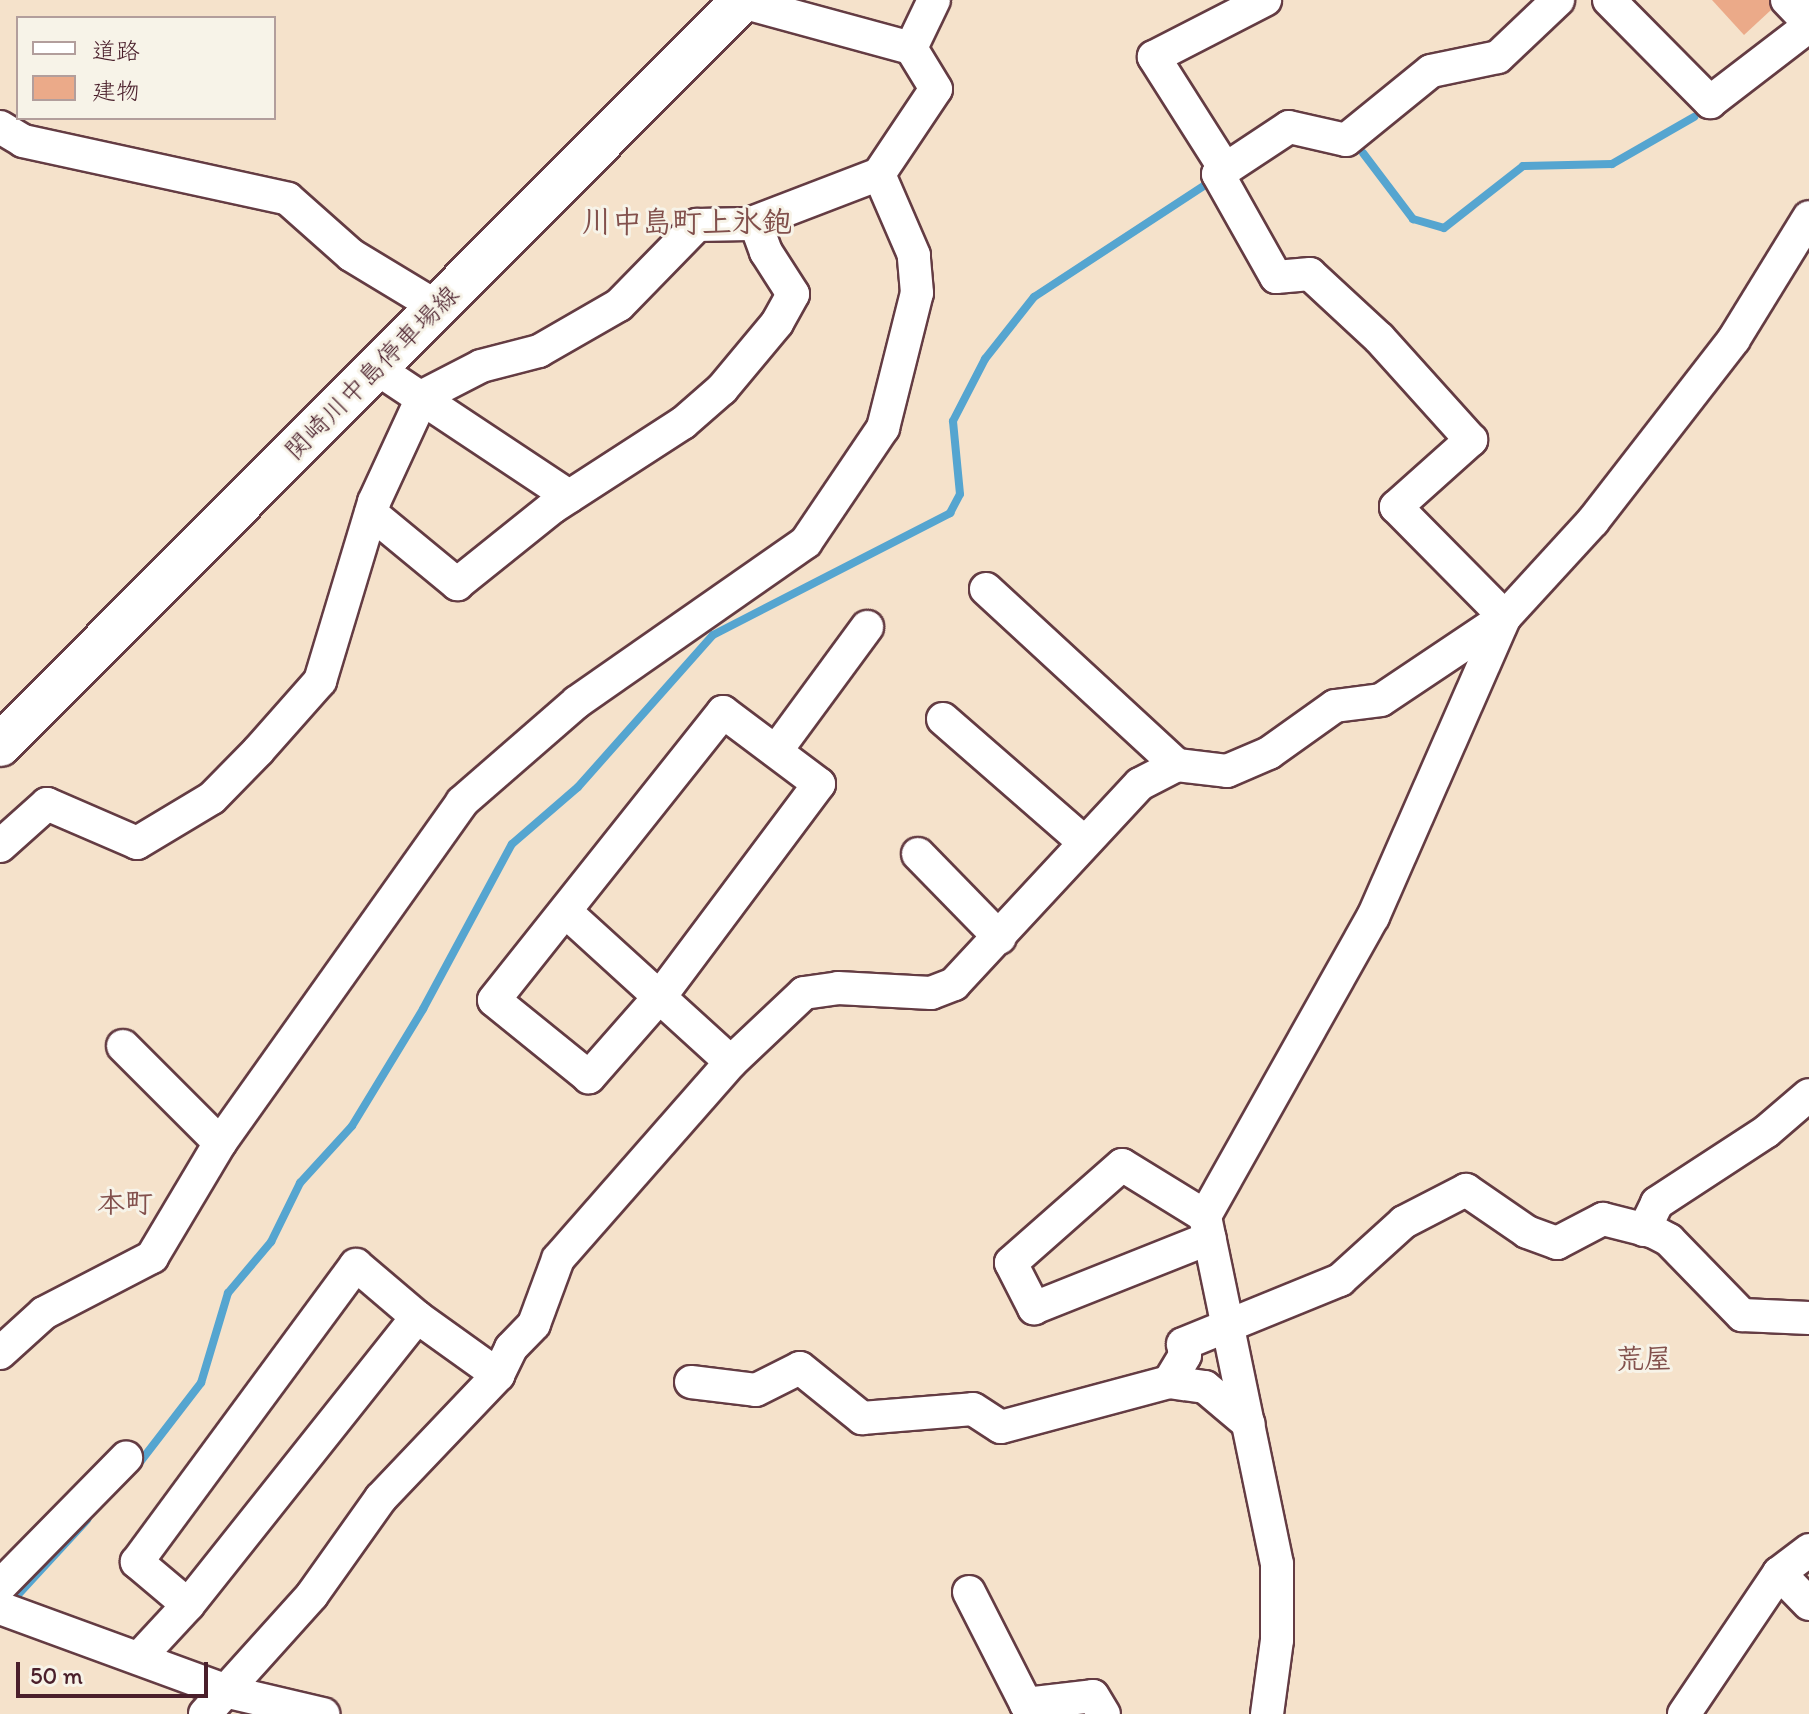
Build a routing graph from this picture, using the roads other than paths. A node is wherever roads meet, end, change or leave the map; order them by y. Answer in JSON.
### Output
{"nodes":[{"id":1,"x":934,"y":0,"type":"edge"},
{"id":2,"x":1265,"y":0,"type":"edge"},
{"id":3,"x":1558,"y":0,"type":"edge"},
{"id":4,"x":1609,"y":0,"type":"edge"},
{"id":5,"x":1787,"y":0,"type":"edge"},
{"id":6,"x":742,"y":1,"type":"edge"},
{"id":7,"x":1809,"y":25,"type":"edge"},
{"id":8,"x":911,"y":48,"type":"junction"},
{"id":9,"x":0,"y":127,"type":"edge"},
{"id":10,"x":1225,"y":169,"type":"junction"},
{"id":11,"x":879,"y":174,"type":"junction"},
{"id":12,"x":1809,"y":217,"type":"edge"},
{"id":13,"x":755,"y":222,"type":"junction"},
{"id":14,"x":437,"y":307,"type":"junction"},
{"id":15,"x":376,"y":368,"type":"junction"},
{"id":16,"x":423,"y":396,"type":"junction"},
{"id":17,"x":569,"y":496,"type":"junction"},
{"id":18,"x":371,"y":513,"type":"junction"},
{"id":19,"x":986,"y":589,"type":"dead end"},
{"id":20,"x":1505,"y":617,"type":"junction"},
{"id":21,"x":867,"y":627,"type":"dead end"},
{"id":22,"x":943,"y":719,"type":"dead end"},
{"id":23,"x":4,"y":733,"type":"edge"},
{"id":24,"x":776,"y":751,"type":"junction"},
{"id":25,"x":1177,"y":765,"type":"junction"},
{"id":26,"x":1084,"y":842,"type":"junction"},
{"id":27,"x":0,"y":846,"type":"edge"},
{"id":28,"x":918,"y":854,"type":"dead end"},
{"id":29,"x":566,"y":912,"type":"junction"},
{"id":30,"x":1000,"y":938,"type":"junction"},
{"id":31,"x":662,"y":994,"type":"junction"},
{"id":32,"x":123,"y":1046,"type":"dead end"},
{"id":33,"x":731,"y":1062,"type":"junction"},
{"id":34,"x":1809,"y":1095,"type":"edge"},
{"id":35,"x":220,"y":1143,"type":"junction"},
{"id":36,"x":1208,"y":1227,"type":"junction"},
{"id":37,"x":1644,"y":1230,"type":"junction"},
{"id":38,"x":417,"y":1317,"type":"junction"},
{"id":39,"x":1809,"y":1318,"type":"edge"},
{"id":40,"x":1226,"y":1326,"type":"junction"},
{"id":41,"x":0,"y":1353,"type":"edge"},
{"id":42,"x":498,"y":1375,"type":"junction"},
{"id":43,"x":691,"y":1382,"type":"dead end"},
{"id":44,"x":1169,"y":1382,"type":"junction"},
{"id":45,"x":1249,"y":1424,"type":"junction"},
{"id":46,"x":126,"y":1458,"type":"dead end"},
{"id":47,"x":1809,"y":1550,"type":"edge"},
{"id":48,"x":1779,"y":1573,"type":"junction"},
{"id":49,"x":0,"y":1586,"type":"edge"},
{"id":50,"x":969,"y":1592,"type":"dead end"},
{"id":51,"x":1809,"y":1604,"type":"edge"},
{"id":52,"x":188,"y":1605,"type":"junction"},
{"id":53,"x":0,"y":1608,"type":"edge"},
{"id":54,"x":139,"y":1658,"type":"junction"},
{"id":55,"x":229,"y":1692,"type":"junction"},
{"id":56,"x":205,"y":1714,"type":"edge"},
{"id":57,"x":323,"y":1714,"type":"edge"},
{"id":58,"x":1104,"y":1714,"type":"edge"},
{"id":59,"x":1267,"y":1714,"type":"edge"},
{"id":60,"x":1684,"y":1714,"type":"edge"}],
"edges":[{"from":1,"to":8,"type":"street"},
{"from":2,"to":10,"type":"street"},
{"from":3,"to":10,"type":"street"},
{"from":4,"to":7,"type":"street"},
{"from":5,"to":7,"type":"street"},
{"from":6,"to":8,"type":"street"},
{"from":6,"to":14,"type":"main road","name":"関崎川中島停車場線"},
{"from":8,"to":11,"type":"street"},
{"from":9,"to":14,"type":"street"},
{"from":10,"to":20,"type":"street"},
{"from":11,"to":13,"type":"street"},
{"from":11,"to":35,"type":"street"},
{"from":12,"to":20,"type":"street"},
{"from":13,"to":16,"type":"street"},
{"from":13,"to":17,"type":"street"},
{"from":14,"to":15,"type":"main road","name":"関崎川中島停車場線"},
{"from":15,"to":16,"type":"street"},
{"from":15,"to":23,"type":"main road","name":"関崎川中島停車場線"},
{"from":16,"to":17,"type":"street"},
{"from":16,"to":18,"type":"street"},
{"from":17,"to":18,"type":"street"},
{"from":18,"to":27,"type":"street"},
{"from":19,"to":25,"type":"street"},
{"from":20,"to":25,"type":"street"},
{"from":20,"to":36,"type":"street"},
{"from":21,"to":24,"type":"street"},
{"from":22,"to":26,"type":"street"},
{"from":24,"to":29,"type":"street"},
{"from":24,"to":31,"type":"street"},
{"from":25,"to":26,"type":"street"},
{"from":26,"to":30,"type":"street"},
{"from":28,"to":30,"type":"street"},
{"from":29,"to":31,"type":"street"},
{"from":29,"to":31,"type":"street"},
{"from":30,"to":33,"type":"street"},
{"from":31,"to":33,"type":"street"},
{"from":32,"to":35,"type":"street"},
{"from":33,"to":42,"type":"street"},
{"from":34,"to":37,"type":"street"},
{"from":35,"to":41,"type":"street"},
{"from":36,"to":36,"type":"street"},
{"from":36,"to":40,"type":"street"},
{"from":37,"to":39,"type":"street"},
{"from":37,"to":40,"type":"street"},
{"from":38,"to":42,"type":"street"},
{"from":38,"to":52,"type":"street"},
{"from":38,"to":52,"type":"street"},
{"from":40,"to":44,"type":"street"},
{"from":40,"to":45,"type":"street"},
{"from":42,"to":55,"type":"street"},
{"from":43,"to":44,"type":"street"},
{"from":44,"to":45,"type":"street"},
{"from":45,"to":59,"type":"street"},
{"from":46,"to":49,"type":"street"},
{"from":47,"to":48,"type":"street"},
{"from":48,"to":51,"type":"street"},
{"from":48,"to":60,"type":"street"},
{"from":50,"to":58,"type":"street"},
{"from":52,"to":54,"type":"street"},
{"from":53,"to":54,"type":"street"},
{"from":54,"to":55,"type":"street"},
{"from":55,"to":56,"type":"street"},
{"from":55,"to":57,"type":"street"}]}
